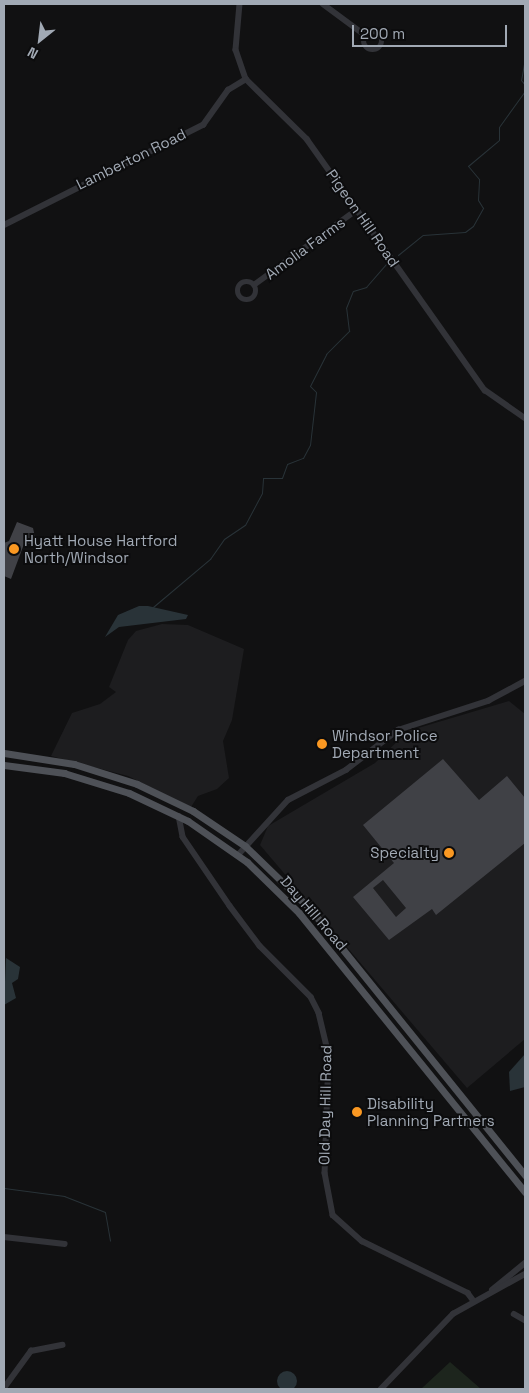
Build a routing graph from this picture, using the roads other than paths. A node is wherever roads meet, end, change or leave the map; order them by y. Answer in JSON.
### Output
{"nodes":[{"id":1,"x":240,"y":4,"type":"edge"},
{"id":2,"x":323,"y":4,"type":"edge"},
{"id":3,"x":365,"y":35,"type":"dead end"},
{"id":4,"x":246,"y":79,"type":"junction"},
{"id":5,"x":355,"y":211,"type":"junction"},
{"id":6,"x":4,"y":225,"type":"edge"},
{"id":7,"x":254,"y":285,"type":"dead end"},
{"id":8,"x":525,"y":418,"type":"edge"},
{"id":9,"x":525,"y":681,"type":"edge"},
{"id":10,"x":4,"y":753,"type":"edge"},
{"id":11,"x":66,"y":762,"type":"junction"},
{"id":12,"x":4,"y":765,"type":"edge"},
{"id":13,"x":64,"y":773,"type":"junction"},
{"id":14,"x":125,"y":780,"type":"junction"},
{"id":15,"x":121,"y":790,"type":"junction"},
{"id":16,"x":179,"y":816,"type":"junction"},
{"id":17,"x":245,"y":846,"type":"junction"},
{"id":18,"x":238,"y":855,"type":"junction"},
{"id":19,"x":394,"y":1013,"type":"junction"},
{"id":20,"x":385,"y":1019,"type":"junction"},
{"id":21,"x":454,"y":1087,"type":"junction"},
{"id":22,"x":446,"y":1094,"type":"junction"},
{"id":23,"x":525,"y":1175,"type":"edge"},
{"id":24,"x":525,"y":1192,"type":"edge"},
{"id":25,"x":4,"y":1237,"type":"edge"},
{"id":26,"x":64,"y":1244,"type":"dead end"},
{"id":27,"x":525,"y":1263,"type":"edge"},
{"id":28,"x":525,"y":1274,"type":"edge"},
{"id":29,"x":492,"y":1290,"type":"junction"},
{"id":30,"x":473,"y":1300,"type":"junction"},
{"id":31,"x":514,"y":1314,"type":"dead end"},
{"id":32,"x":525,"y":1320,"type":"edge"},
{"id":33,"x":62,"y":1345,"type":"dead end"},
{"id":34,"x":4,"y":1388,"type":"edge"},
{"id":35,"x":381,"y":1389,"type":"edge"}],
"edges":[{"from":1,"to":4,"type":"street","name":"Pigeon Hill Road"},
{"from":2,"to":3,"type":"street"},
{"from":4,"to":5,"type":"street","name":"Pigeon Hill Road"},
{"from":4,"to":6,"type":"street","name":"Lamberton Road"},
{"from":5,"to":7,"type":"street","name":"Amolia Farms"},
{"from":5,"to":8,"type":"street","name":"Pigeon Hill Road"},
{"from":9,"to":17,"type":"street"},
{"from":10,"to":11,"type":"main road","name":"Day Hill Road"},
{"from":11,"to":13,"type":"main road"},
{"from":11,"to":14,"type":"main road","name":"Day Hill Road"},
{"from":12,"to":13,"type":"main road","name":"Day Hill Road"},
{"from":13,"to":15,"type":"main road","name":"Day Hill Road"},
{"from":14,"to":15,"type":"main road"},
{"from":14,"to":17,"type":"main road","name":"Day Hill Road"},
{"from":15,"to":16,"type":"main road","name":"Day Hill Road"},
{"from":16,"to":18,"type":"main road","name":"Day Hill Road"},
{"from":16,"to":30,"type":"street","name":"Old Day Hill Road"},
{"from":17,"to":18,"type":"street"},
{"from":17,"to":19,"type":"main road","name":"Day Hill Road"},
{"from":18,"to":20,"type":"main road","name":"Day Hill Road"},
{"from":19,"to":20,"type":"main road"},
{"from":19,"to":21,"type":"main road","name":"Day Hill Road"},
{"from":20,"to":22,"type":"main road","name":"Day Hill Road"},
{"from":21,"to":22,"type":"main road"},
{"from":21,"to":23,"type":"main road","name":"Day Hill Road"},
{"from":22,"to":24,"type":"main road","name":"Day Hill Road"},
{"from":25,"to":26,"type":"street"},
{"from":27,"to":29,"type":"street"},
{"from":28,"to":29,"type":"street"},
{"from":29,"to":30,"type":"street"},
{"from":30,"to":35,"type":"street"},
{"from":31,"to":32,"type":"street"},
{"from":33,"to":34,"type":"street"}]}
